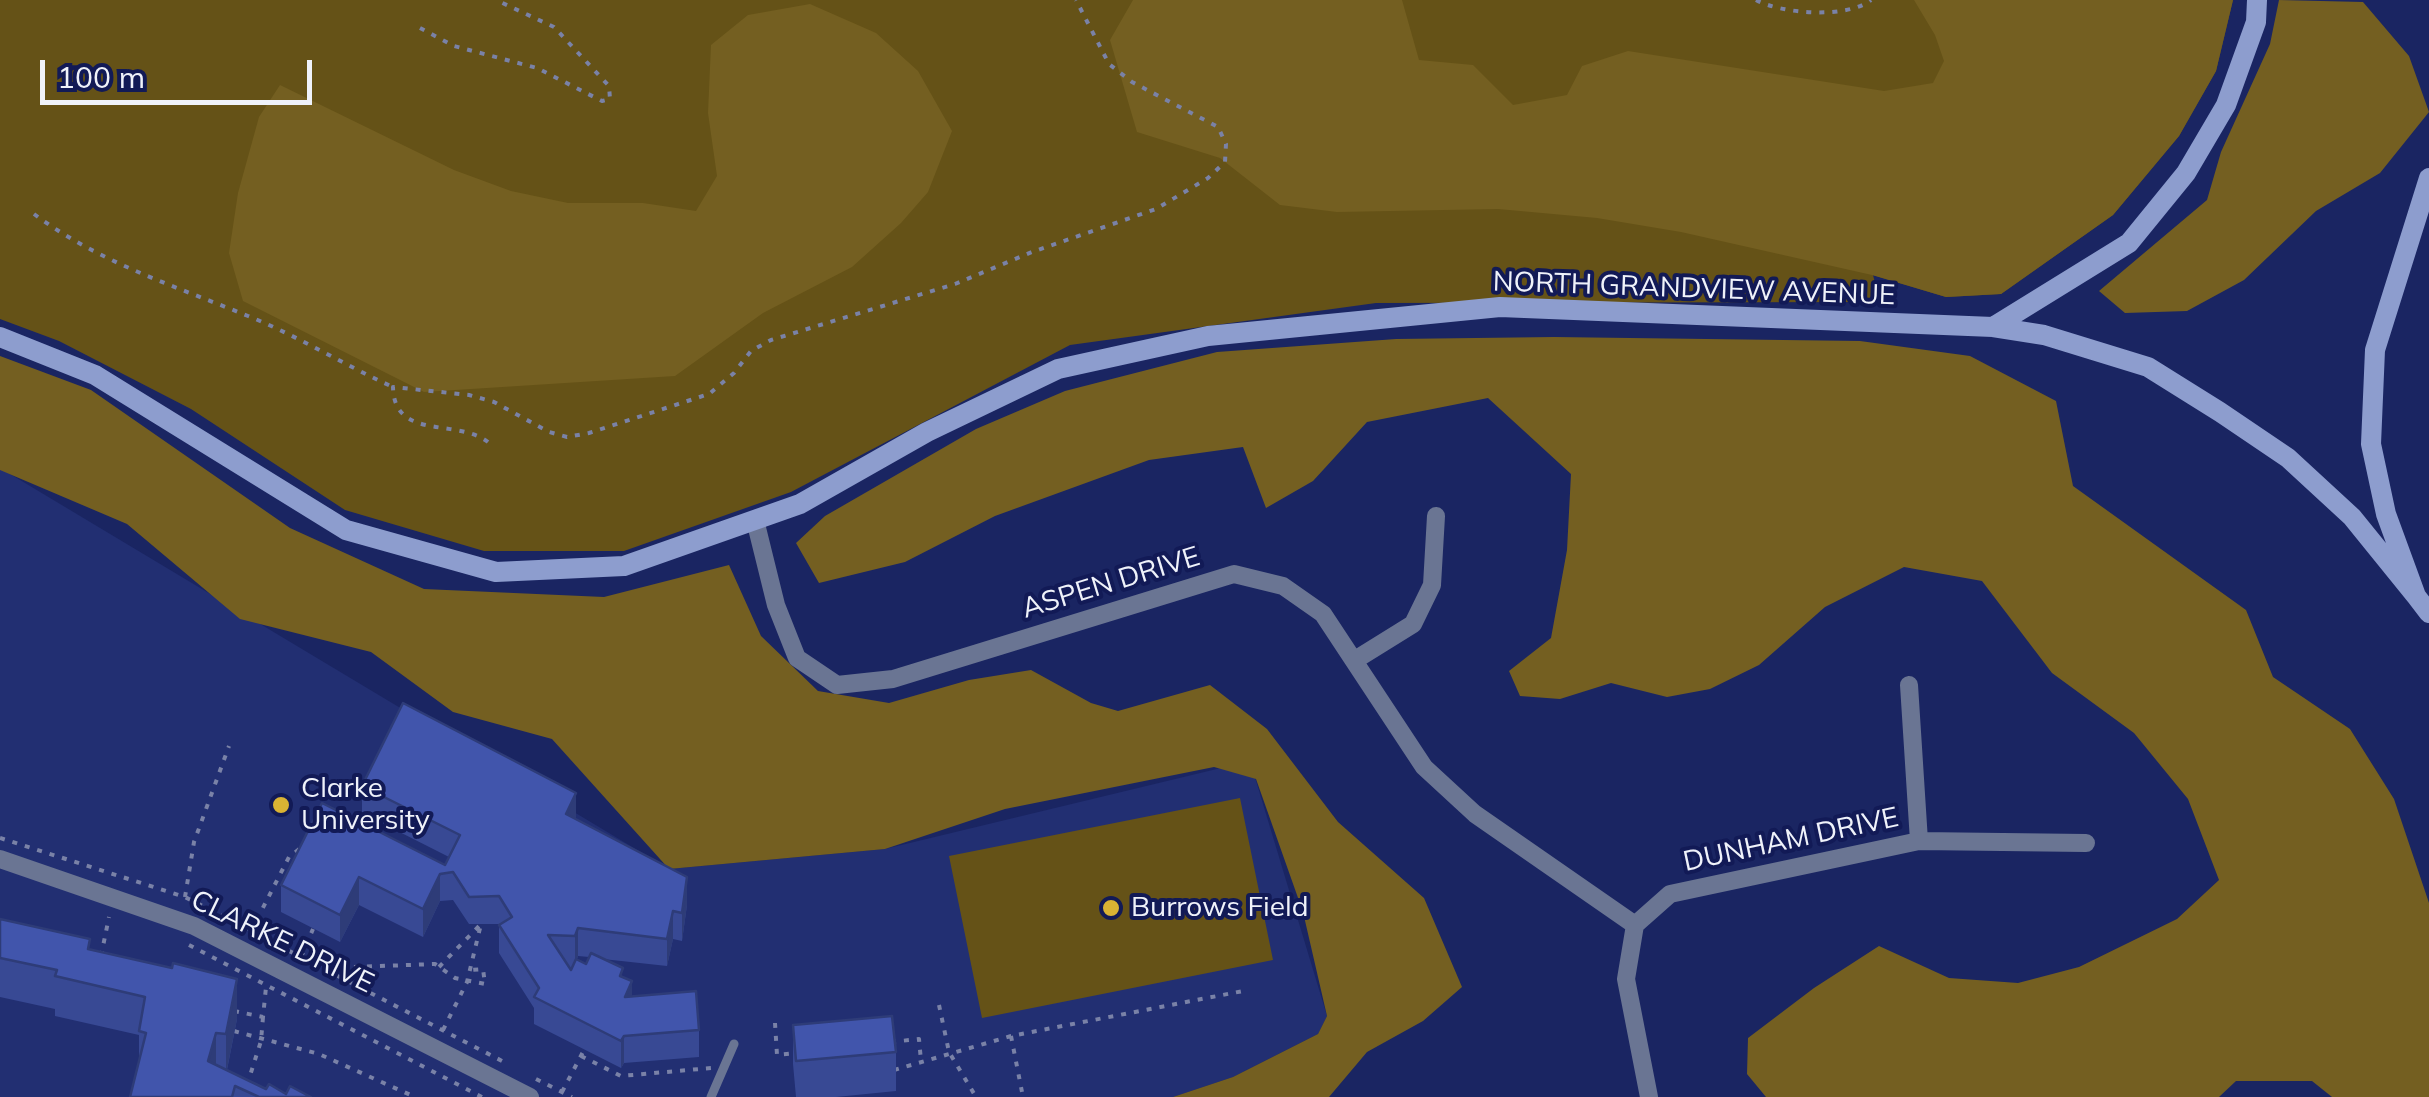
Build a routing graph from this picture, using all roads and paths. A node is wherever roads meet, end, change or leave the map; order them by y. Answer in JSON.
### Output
{"nodes":[{"id":1,"x":496,"y":0,"type":"edge"},
{"id":2,"x":1076,"y":0,"type":"edge"},
{"id":3,"x":1756,"y":0,"type":"edge"},
{"id":4,"x":1871,"y":0,"type":"edge"},
{"id":5,"x":2257,"y":0,"type":"edge"},
{"id":6,"x":420,"y":28,"type":"dead end"},
{"id":7,"x":2429,"y":178,"type":"edge"},
{"id":8,"x":34,"y":214,"type":"dead end"},
{"id":9,"x":1993,"y":327,"type":"junction"},
{"id":10,"x":0,"y":336,"type":"edge"},
{"id":11,"x":393,"y":386,"type":"junction"},
{"id":12,"x":488,"y":442,"type":"dead end"},
{"id":13,"x":1436,"y":516,"type":"dead end"},
{"id":14,"x":755,"y":520,"type":"junction"},
{"id":15,"x":2422,"y":605,"type":"edge"},
{"id":16,"x":1356,"y":660,"type":"junction"},
{"id":17,"x":1909,"y":685,"type":"dead end"},
{"id":18,"x":229,"y":746,"type":"dead end"},
{"id":19,"x":1919,"y":841,"type":"junction"},
{"id":20,"x":2086,"y":844,"type":"dead end"},
{"id":21,"x":313,"y":848,"type":"edge"},
{"id":22,"x":0,"y":859,"type":"edge"},
{"id":23,"x":184,"y":896,"type":"dead end"},
{"id":24,"x":109,"y":917,"type":"dead end"},
{"id":25,"x":1634,"y":924,"type":"junction"},
{"id":26,"x":313,"y":928,"type":"dead end"},
{"id":27,"x":251,"y":931,"type":"dead end"},
{"id":28,"x":184,"y":943,"type":"dead end"},
{"id":29,"x":301,"y":957,"type":"dead end"},
{"id":30,"x":99,"y":963,"type":"edge"},
{"id":31,"x":224,"y":964,"type":"junction"},
{"id":32,"x":439,"y":967,"type":"junction"},
{"id":33,"x":324,"y":968,"type":"dead end"},
{"id":34,"x":471,"y":970,"type":"junction"},
{"id":35,"x":221,"y":978,"type":"edge"},
{"id":36,"x":467,"y":982,"type":"junction"},
{"id":37,"x":266,"y":985,"type":"junction"},
{"id":38,"x":1243,"y":991,"type":"dead end"},
{"id":39,"x":939,"y":1005,"type":"dead end"},
{"id":40,"x":231,"y":1010,"type":"edge"},
{"id":41,"x":263,"y":1018,"type":"junction"},
{"id":42,"x":775,"y":1023,"type":"dead end"},
{"id":43,"x":443,"y":1030,"type":"dead end"},
{"id":44,"x":234,"y":1032,"type":"edge"},
{"id":45,"x":1011,"y":1036,"type":"junction"},
{"id":46,"x":261,"y":1039,"type":"junction"},
{"id":47,"x":884,"y":1043,"type":"edge"},
{"id":48,"x":734,"y":1044,"type":"dead end"},
{"id":49,"x":813,"y":1051,"type":"edge"},
{"id":50,"x":949,"y":1052,"type":"junction"},
{"id":51,"x":920,"y":1061,"type":"junction"},
{"id":52,"x":724,"y":1066,"type":"junction"},
{"id":53,"x":894,"y":1070,"type":"edge"},
{"id":54,"x":562,"y":1092,"type":"dead end"},
{"id":55,"x":236,"y":1097,"type":"edge"},
{"id":56,"x":415,"y":1097,"type":"edge"},
{"id":57,"x":482,"y":1097,"type":"edge"},
{"id":58,"x":530,"y":1097,"type":"edge"},
{"id":59,"x":711,"y":1097,"type":"edge"},
{"id":60,"x":976,"y":1097,"type":"edge"},
{"id":61,"x":1023,"y":1097,"type":"edge"},
{"id":62,"x":1649,"y":1097,"type":"edge"}],
"edges":[{"from":1,"to":6,"type":"path"},
{"from":2,"to":11,"type":"path"},
{"from":3,"to":4,"type":"path"},
{"from":5,"to":9,"type":"street"},
{"from":7,"to":15,"type":"street"},
{"from":8,"to":11,"type":"path"},
{"from":9,"to":14,"type":"street","name":"NORTH GRANDVIEW AVENUE"},
{"from":9,"to":15,"type":"street","name":"NORTH GRANDVIEW AVENUE"},
{"from":10,"to":14,"type":"street","name":"NORTH GRANDVIEW AVENUE"},
{"from":11,"to":12,"type":"path"},
{"from":13,"to":16,"type":"street"},
{"from":14,"to":16,"type":"street","name":"ASPEN DRIVE"},
{"from":16,"to":25,"type":"street","name":"ASPEN DRIVE"},
{"from":17,"to":19,"type":"street"},
{"from":18,"to":23,"type":"path"},
{"from":19,"to":20,"type":"street","name":"DUNHAM DRIVE"},
{"from":19,"to":25,"type":"street","name":"DUNHAM DRIVE"},
{"from":21,"to":27,"type":"path"},
{"from":22,"to":58,"type":"street","name":"CLARKE DRIVE"},
{"from":24,"to":30,"type":"path"},
{"from":25,"to":62,"type":"street"},
{"from":26,"to":29,"type":"path"},
{"from":28,"to":31,"type":"path"},
{"from":31,"to":35,"type":"path"},
{"from":31,"to":37,"type":"path"},
{"from":32,"to":33,"type":"path"},
{"from":32,"to":34,"type":"path"},
{"from":32,"to":36,"type":"path"},
{"from":34,"to":36,"type":"path"},
{"from":34,"to":36,"type":"path"},
{"from":36,"to":43,"type":"path"},
{"from":37,"to":41,"type":"path"},
{"from":37,"to":57,"type":"path"},
{"from":38,"to":45,"type":"path"},
{"from":39,"to":50,"type":"path"},
{"from":40,"to":41,"type":"path"},
{"from":41,"to":46,"type":"path"},
{"from":42,"to":49,"type":"path"},
{"from":44,"to":46,"type":"path"},
{"from":45,"to":50,"type":"path"},
{"from":45,"to":61,"type":"path"},
{"from":46,"to":55,"type":"path"},
{"from":46,"to":56,"type":"path"},
{"from":47,"to":51,"type":"path"},
{"from":48,"to":52,"type":"lane"},
{"from":50,"to":51,"type":"path"},
{"from":50,"to":60,"type":"path"},
{"from":51,"to":53,"type":"path"},
{"from":52,"to":54,"type":"path"},
{"from":52,"to":59,"type":"lane"}]}
